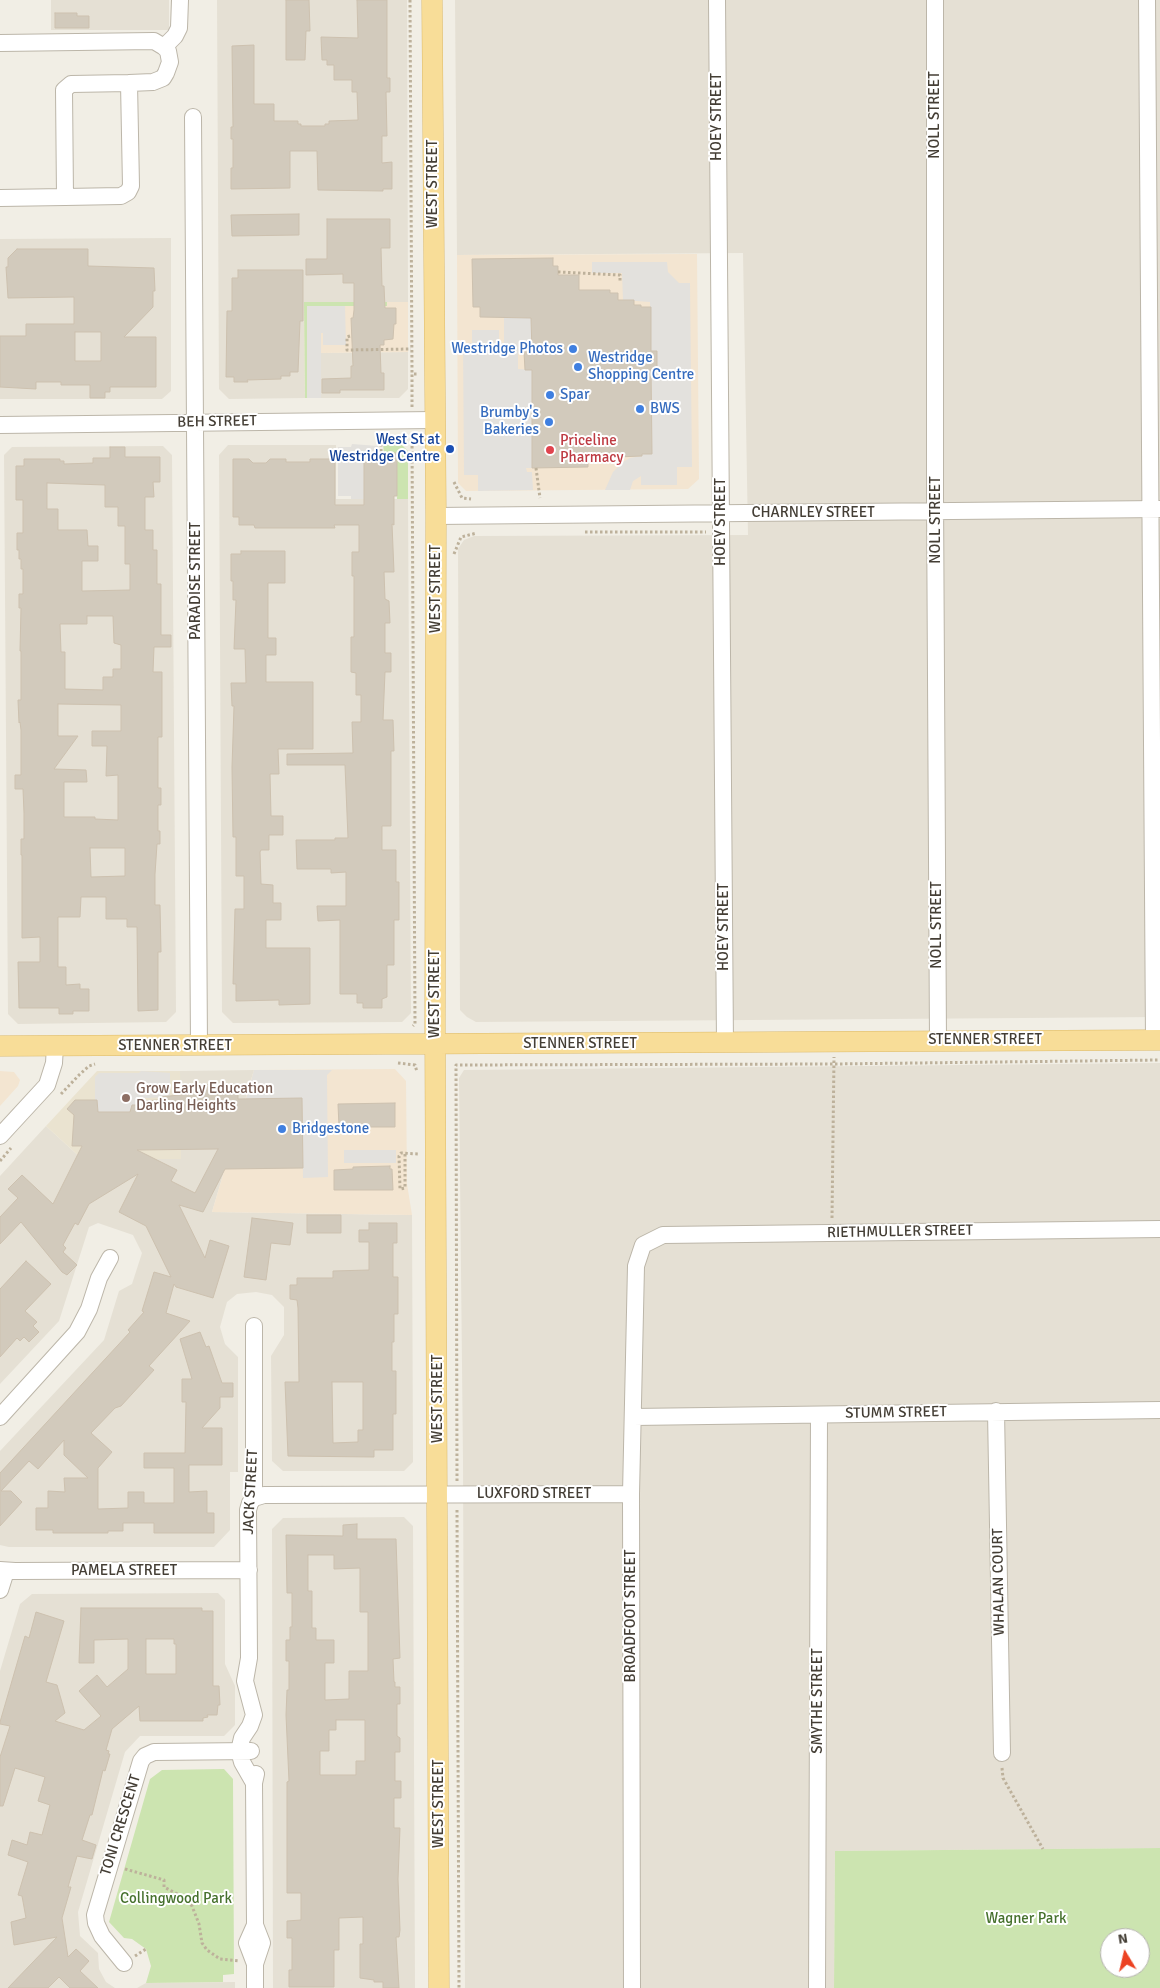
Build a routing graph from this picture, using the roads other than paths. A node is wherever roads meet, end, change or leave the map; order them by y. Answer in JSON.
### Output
{"nodes":[{"id":1,"x":180,"y":0,"type":"edge"},
{"id":2,"x":432,"y":0,"type":"edge"},
{"id":3,"x":717,"y":0,"type":"edge"},
{"id":4,"x":935,"y":0,"type":"edge"},
{"id":5,"x":1146,"y":0,"type":"edge"},
{"id":6,"x":0,"y":44,"type":"edge"},
{"id":7,"x":164,"y":46,"type":"junction"},
{"id":8,"x":129,"y":83,"type":"junction"},
{"id":9,"x":193,"y":117,"type":"dead end"},
{"id":10,"x":65,"y":197,"type":"junction"},
{"id":11,"x":0,"y":198,"type":"edge"},
{"id":12,"x":1155,"y":213,"type":"edge"},
{"id":13,"x":434,"y":420,"type":"junction"},
{"id":14,"x":195,"y":422,"type":"junction"},
{"id":15,"x":0,"y":425,"type":"edge"},
{"id":16,"x":1155,"y":509,"type":"edge"},
{"id":17,"x":936,"y":512,"type":"junction"},
{"id":18,"x":720,"y":513,"type":"junction"},
{"id":19,"x":436,"y":516,"type":"junction"},
{"id":20,"x":1157,"y":1040,"type":"edge"},
{"id":21,"x":938,"y":1041,"type":"junction"},
{"id":22,"x":725,"y":1043,"type":"junction"},
{"id":23,"x":436,"y":1045,"type":"junction"},
{"id":24,"x":0,"y":1046,"type":"edge"},
{"id":25,"x":55,"y":1046,"type":"junction"},
{"id":26,"x":199,"y":1046,"type":"junction"},
{"id":27,"x":0,"y":1136,"type":"edge"},
{"id":28,"x":1160,"y":1229,"type":"edge"},
{"id":29,"x":643,"y":1246,"type":"joint"},
{"id":30,"x":110,"y":1258,"type":"dead end"},
{"id":31,"x":254,"y":1326,"type":"dead end"},
{"id":32,"x":1160,"y":1410,"type":"edge"},
{"id":33,"x":996,"y":1411,"type":"junction"},
{"id":34,"x":819,"y":1414,"type":"junction"},
{"id":35,"x":0,"y":1417,"type":"edge"},
{"id":36,"x":632,"y":1417,"type":"junction"},
{"id":37,"x":447,"y":1494,"type":"junction"},
{"id":38,"x":631,"y":1494,"type":"junction"},
{"id":39,"x":254,"y":1498,"type":"junction"},
{"id":40,"x":3,"y":1570,"type":"edge"},
{"id":41,"x":249,"y":1570,"type":"junction"},
{"id":42,"x":0,"y":1590,"type":"edge"},
{"id":43,"x":245,"y":1751,"type":"junction"},
{"id":44,"x":1002,"y":1753,"type":"road end"},
{"id":45,"x":124,"y":1963,"type":"dead end"},
{"id":46,"x":255,"y":1988,"type":"edge"},
{"id":47,"x":439,"y":1988,"type":"edge"},
{"id":48,"x":632,"y":1988,"type":"edge"},
{"id":49,"x":817,"y":1988,"type":"edge"}],
"edges":[{"from":1,"to":7,"type":"street"},
{"from":2,"to":13,"type":"main road","name":"WEST STREET"},
{"from":3,"to":18,"type":"street","name":"HOEY STREET"},
{"from":4,"to":17,"type":"street","name":"NOLL STREET"},
{"from":5,"to":12,"type":"street"},
{"from":6,"to":7,"type":"street"},
{"from":7,"to":8,"type":"street"},
{"from":8,"to":10,"type":"street"},
{"from":8,"to":10,"type":"street"},
{"from":9,"to":14,"type":"street","name":"PARADISE STREET"},
{"from":10,"to":11,"type":"street"},
{"from":12,"to":16,"type":"street"},
{"from":13,"to":14,"type":"street","name":"BEH STREET"},
{"from":13,"to":19,"type":"main road","name":"WEST STREET"},
{"from":14,"to":15,"type":"street","name":"BEH STREET"},
{"from":14,"to":26,"type":"street","name":"PARADISE STREET"},
{"from":16,"to":17,"type":"street","name":"CHARNLEY STREET"},
{"from":16,"to":20,"type":"street"},
{"from":17,"to":18,"type":"street","name":"CHARNLEY STREET"},
{"from":17,"to":21,"type":"street","name":"NOLL STREET"},
{"from":18,"to":19,"type":"street","name":"CHARNLEY STREET"},
{"from":18,"to":22,"type":"street","name":"HOEY STREET"},
{"from":19,"to":23,"type":"main road","name":"WEST STREET"},
{"from":20,"to":21,"type":"main road","name":"STENNER STREET"},
{"from":21,"to":22,"type":"main road","name":"STENNER STREET"},
{"from":22,"to":23,"type":"main road","name":"STENNER STREET"},
{"from":23,"to":26,"type":"main road","name":"STENNER STREET"},
{"from":23,"to":37,"type":"main road","name":"WEST STREET"},
{"from":24,"to":25,"type":"main road","name":"STENNER STREET"},
{"from":25,"to":26,"type":"main road","name":"STENNER STREET"},
{"from":25,"to":27,"type":"street"},
{"from":28,"to":29,"type":"street","name":"RIETHMULLER STREET"},
{"from":29,"to":36,"type":"street","name":"BROADFOOT STREET"},
{"from":30,"to":35,"type":"street"},
{"from":31,"to":39,"type":"street","name":"JACK STREET"},
{"from":32,"to":33,"type":"street","name":"STUMM STREET"},
{"from":33,"to":34,"type":"street","name":"STUMM STREET"},
{"from":33,"to":44,"type":"street","name":"WHALAN COURT"},
{"from":34,"to":36,"type":"street","name":"STUMM STREET"},
{"from":34,"to":49,"type":"street","name":"SMYTHE STREET"},
{"from":36,"to":38,"type":"street","name":"BROADFOOT STREET"},
{"from":37,"to":38,"type":"street","name":"LUXFORD STREET"},
{"from":37,"to":39,"type":"street"},
{"from":37,"to":47,"type":"main road","name":"WEST STREET"},
{"from":38,"to":48,"type":"street","name":"BROADFOOT STREET"},
{"from":39,"to":41,"type":"street","name":"JACK STREET"},
{"from":40,"to":41,"type":"street","name":"PAMELA STREET"},
{"from":40,"to":42,"type":"street"},
{"from":41,"to":43,"type":"street","name":"JACK STREET"},
{"from":43,"to":45,"type":"street","name":"TONI CRESCENT"},
{"from":43,"to":46,"type":"street","name":"JACK STREET"}]}
